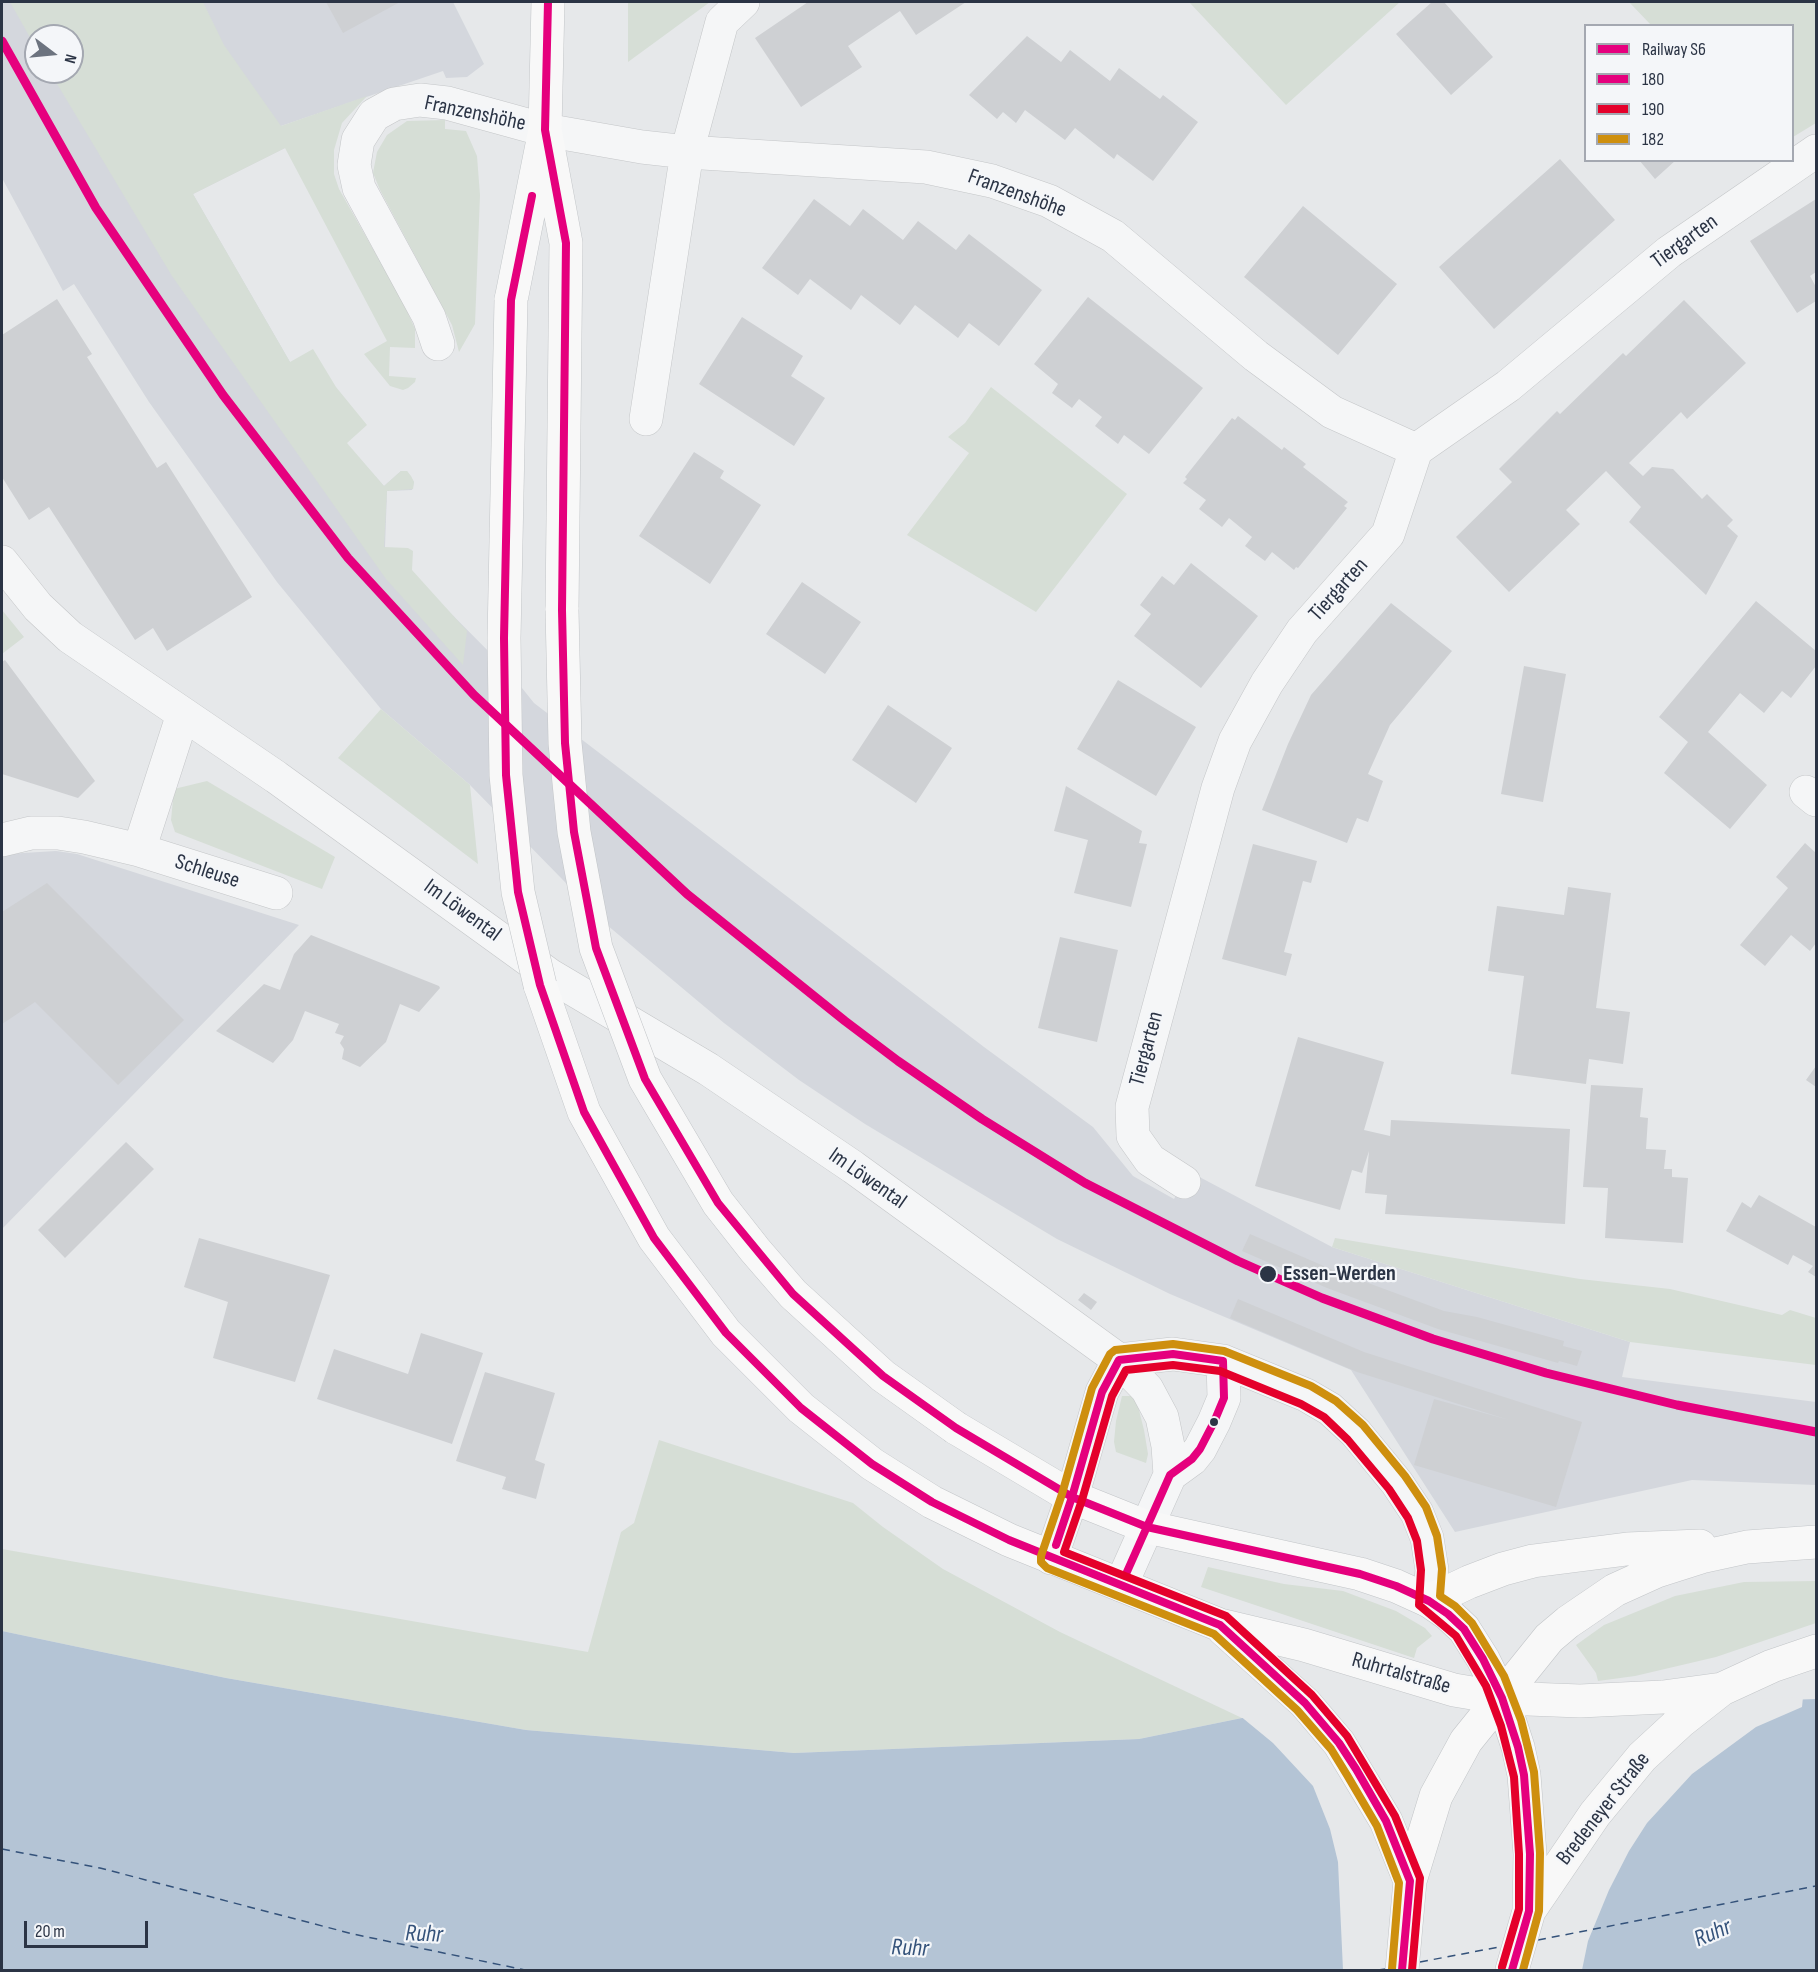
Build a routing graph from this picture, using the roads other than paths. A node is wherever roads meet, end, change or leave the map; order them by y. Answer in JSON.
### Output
{"nodes":[{"id":1,"x":548,"y":2,"type":"edge"},
{"id":2,"x":743,"y":2,"type":"edge"},
{"id":3,"x":545,"y":130,"type":"junction"},
{"id":4,"x":1816,"y":151,"type":"edge"},
{"id":5,"x":687,"y":152,"type":"junction"},
{"id":6,"x":438,"y":344,"type":"dead end"},
{"id":7,"x":646,"y":419,"type":"dead end"},
{"id":8,"x":1416,"y":450,"type":"junction"},
{"id":9,"x":2,"y":562,"type":"edge"},
{"id":10,"x":183,"y":714,"type":"junction"},
{"id":11,"x":2,"y":840,"type":"edge"},
{"id":12,"x":139,"y":850,"type":"junction"},
{"id":13,"x":276,"y":893,"type":"dead end"},
{"id":14,"x":1184,"y":1182,"type":"dead end"},
{"id":15,"x":1119,"y":1359,"type":"junction"},
{"id":16,"x":1223,"y":1361,"type":"junction"},
{"id":17,"x":1170,"y":1475,"type":"junction"},
{"id":18,"x":1072,"y":1497,"type":"junction"},
{"id":19,"x":1148,"y":1527,"type":"junction"},
{"id":20,"x":1816,"y":1542,"type":"edge"},
{"id":21,"x":1747,"y":1547,"type":"junction"},
{"id":22,"x":1051,"y":1558,"type":"junction"},
{"id":23,"x":1121,"y":1585,"type":"junction"},
{"id":24,"x":1429,"y":1601,"type":"junction"},
{"id":25,"x":1220,"y":1625,"type":"junction"},
{"id":26,"x":1816,"y":1651,"type":"edge"},
{"id":27,"x":1730,"y":1685,"type":"junction"},
{"id":28,"x":1503,"y":1687,"type":"junction"},
{"id":29,"x":1410,"y":1881,"type":"junction"},
{"id":30,"x":1529,"y":1911,"type":"junction"},
{"id":31,"x":1402,"y":1971,"type":"edge"},
{"id":32,"x":1512,"y":1971,"type":"edge"}],
"edges":[{"from":1,"to":3,"type":"main road","name":"Ruhrtalstraße"},
{"from":2,"to":5,"type":"street"},
{"from":3,"to":5,"type":"street","name":"Franzenshöhe"},
{"from":3,"to":6,"type":"street","name":"Franzenshöhe"},
{"from":3,"to":18,"type":"main road","name":"Ruhrtalstraße","bridge":true},
{"from":3,"to":22,"type":"main road","name":"Ruhrtalstraße","bridge":true},
{"from":4,"to":8,"type":"street","name":"Tiergarten"},
{"from":5,"to":7,"type":"street"},
{"from":5,"to":8,"type":"street","name":"Franzenshöhe"},
{"from":8,"to":14,"type":"street","name":"Tiergarten"},
{"from":9,"to":10,"type":"street","name":"Im Löwental"},
{"from":10,"to":12,"type":"street"},
{"from":10,"to":15,"type":"street","name":"Im Löwental"},
{"from":11,"to":12,"type":"street","name":"Schleuse"},
{"from":12,"to":13,"type":"street","name":"Schleuse"},
{"from":15,"to":16,"type":"street"},
{"from":15,"to":17,"type":"street","name":"Im Löwental"},
{"from":15,"to":18,"type":"street"},
{"from":16,"to":17,"type":"street"},
{"from":16,"to":24,"type":"street"},
{"from":17,"to":19,"type":"street","name":"Im Löwental"},
{"from":18,"to":19,"type":"main road","name":"Ruhrtalstraße"},
{"from":18,"to":22,"type":"street"},
{"from":19,"to":23,"type":"street","name":"Im Löwental"},
{"from":19,"to":24,"type":"main road","name":"Ruhrtalstraße"},
{"from":20,"to":21,"type":"main road"},
{"from":21,"to":24,"type":"main road"},
{"from":21,"to":28,"type":"main road"},
{"from":22,"to":23,"type":"main road","name":"Ruhrtalstraße"},
{"from":23,"to":25,"type":"main road","name":"Ruhrtalstraße"},
{"from":24,"to":28,"type":"main road","name":"Ruhrtalstraße"},
{"from":25,"to":28,"type":"main road","name":"Ruhrtalstraße"},
{"from":25,"to":29,"type":"main road"},
{"from":26,"to":27,"type":"main road","name":"Bredeneyer Straße"},
{"from":27,"to":28,"type":"main road"},
{"from":27,"to":30,"type":"main road","name":"Bredeneyer Straße"},
{"from":28,"to":29,"type":"main road"},
{"from":28,"to":30,"type":"main road"},
{"from":29,"to":31,"type":"main road"},
{"from":30,"to":32,"type":"main road"}]}
